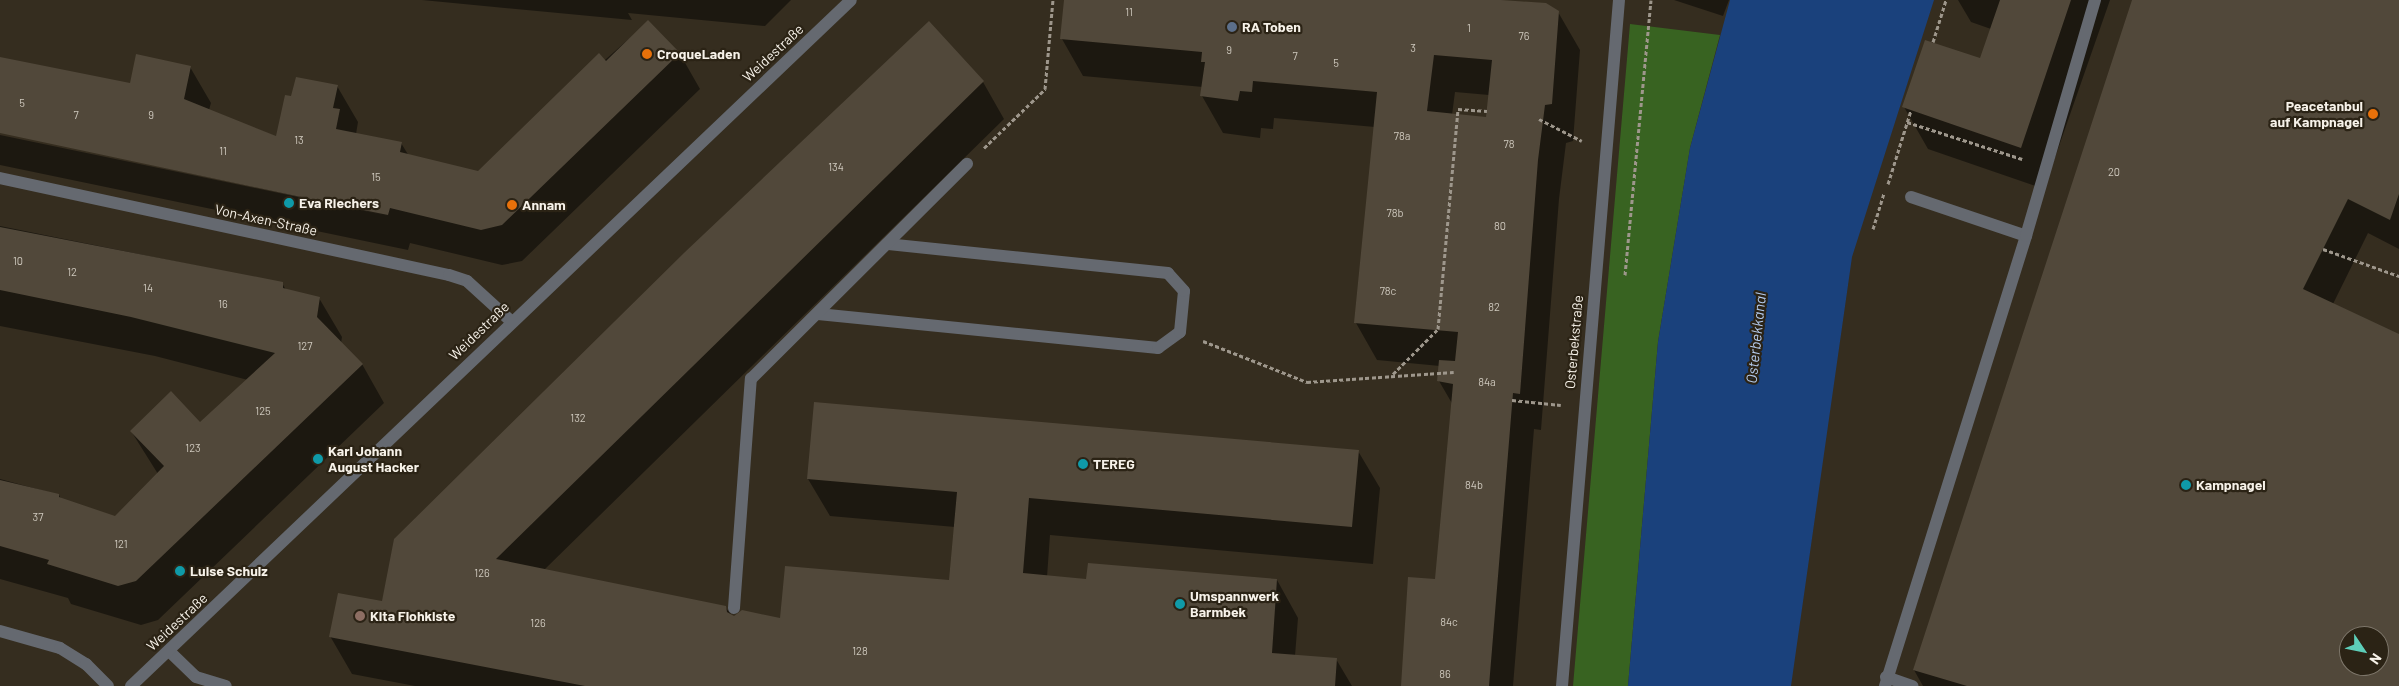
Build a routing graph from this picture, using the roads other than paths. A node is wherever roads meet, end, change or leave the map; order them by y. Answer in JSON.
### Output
{"nodes":[{"id":1,"x":851,"y":0,"type":"edge"},
{"id":2,"x":1619,"y":0,"type":"edge"},
{"id":3,"x":2095,"y":0,"type":"edge"},
{"id":4,"x":967,"y":164,"type":"road end"},
{"id":5,"x":0,"y":178,"type":"edge"},
{"id":6,"x":1911,"y":196,"type":"dead end"},
{"id":7,"x":2026,"y":236,"type":"junction"},
{"id":8,"x":888,"y":244,"type":"junction"},
{"id":9,"x":818,"y":314,"type":"junction"},
{"id":10,"x":511,"y":321,"type":"junction"},
{"id":11,"x":734,"y":608,"type":"dead end"},
{"id":12,"x":0,"y":631,"type":"edge"},
{"id":13,"x":169,"y":651,"type":"junction"},
{"id":14,"x":1886,"y":682,"type":"edge"},
{"id":15,"x":108,"y":686,"type":"edge"},
{"id":16,"x":130,"y":686,"type":"edge"},
{"id":17,"x":226,"y":686,"type":"edge"},
{"id":18,"x":1562,"y":686,"type":"edge"},
{"id":19,"x":1912,"y":686,"type":"edge"}],
"edges":[{"from":1,"to":10,"type":"street","name":"Weidestraße"},
{"from":2,"to":18,"type":"street","name":"Osterbekstraße"},
{"from":3,"to":7,"type":"street"},
{"from":4,"to":8,"type":"street"},
{"from":5,"to":10,"type":"street","name":"Von-Axen-Straße"},
{"from":6,"to":7,"type":"street"},
{"from":7,"to":14,"type":"street"},
{"from":8,"to":9,"type":"street"},
{"from":8,"to":9,"type":"street"},
{"from":9,"to":11,"type":"street"},
{"from":10,"to":13,"type":"street","name":"Weidestraße"},
{"from":12,"to":15,"type":"street"},
{"from":13,"to":16,"type":"street","name":"Weidestraße"},
{"from":13,"to":17,"type":"street"},
{"from":14,"to":19,"type":"street"}]}
